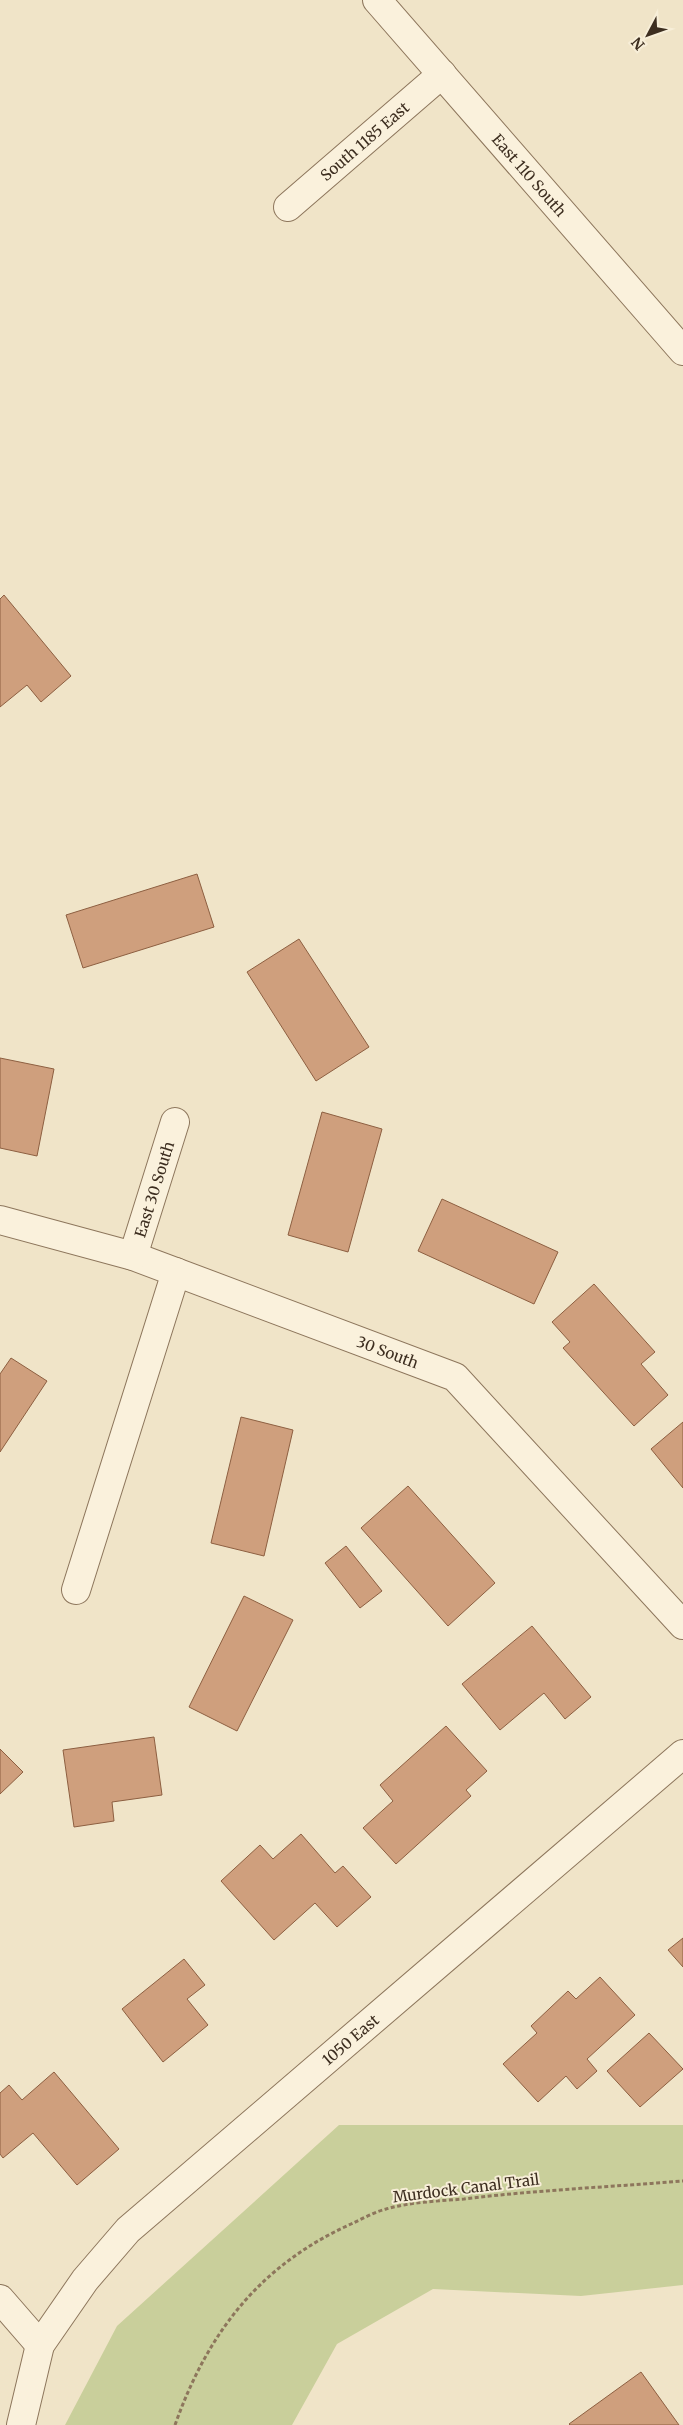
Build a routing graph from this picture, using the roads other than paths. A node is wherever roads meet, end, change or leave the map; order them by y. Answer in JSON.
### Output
{"nodes":[{"id":1,"x":377,"y":0,"type":"edge"},
{"id":2,"x":442,"y":74,"type":"junction"},
{"id":3,"x":288,"y":207,"type":"dead end"},
{"id":4,"x":683,"y":351,"type":"edge"},
{"id":5,"x":175,"y":1122,"type":"dead end"},
{"id":6,"x":0,"y":1220,"type":"edge"},
{"id":7,"x":133,"y":1256,"type":"junction"},
{"id":8,"x":176,"y":1272,"type":"junction"},
{"id":9,"x":76,"y":1590,"type":"dead end"},
{"id":10,"x":683,"y":1626,"type":"edge"},
{"id":11,"x":683,"y":1754,"type":"edge"},
{"id":12,"x":0,"y":2299,"type":"edge"},
{"id":13,"x":40,"y":2345,"type":"junction"},
{"id":14,"x":20,"y":2425,"type":"edge"}],
"edges":[{"from":1,"to":2,"type":"street","name":"East 110 South"},
{"from":2,"to":3,"type":"street","name":"South 1185 East"},
{"from":2,"to":4,"type":"street","name":"East 110 South"},
{"from":5,"to":7,"type":"street","name":"East 30 South"},
{"from":6,"to":7,"type":"street","name":"30 South"},
{"from":7,"to":8,"type":"street","name":"30 South"},
{"from":8,"to":9,"type":"street"},
{"from":8,"to":10,"type":"street","name":"30 South"},
{"from":11,"to":13,"type":"street","name":"1050 East"},
{"from":12,"to":13,"type":"street"},
{"from":13,"to":14,"type":"street"}]}
